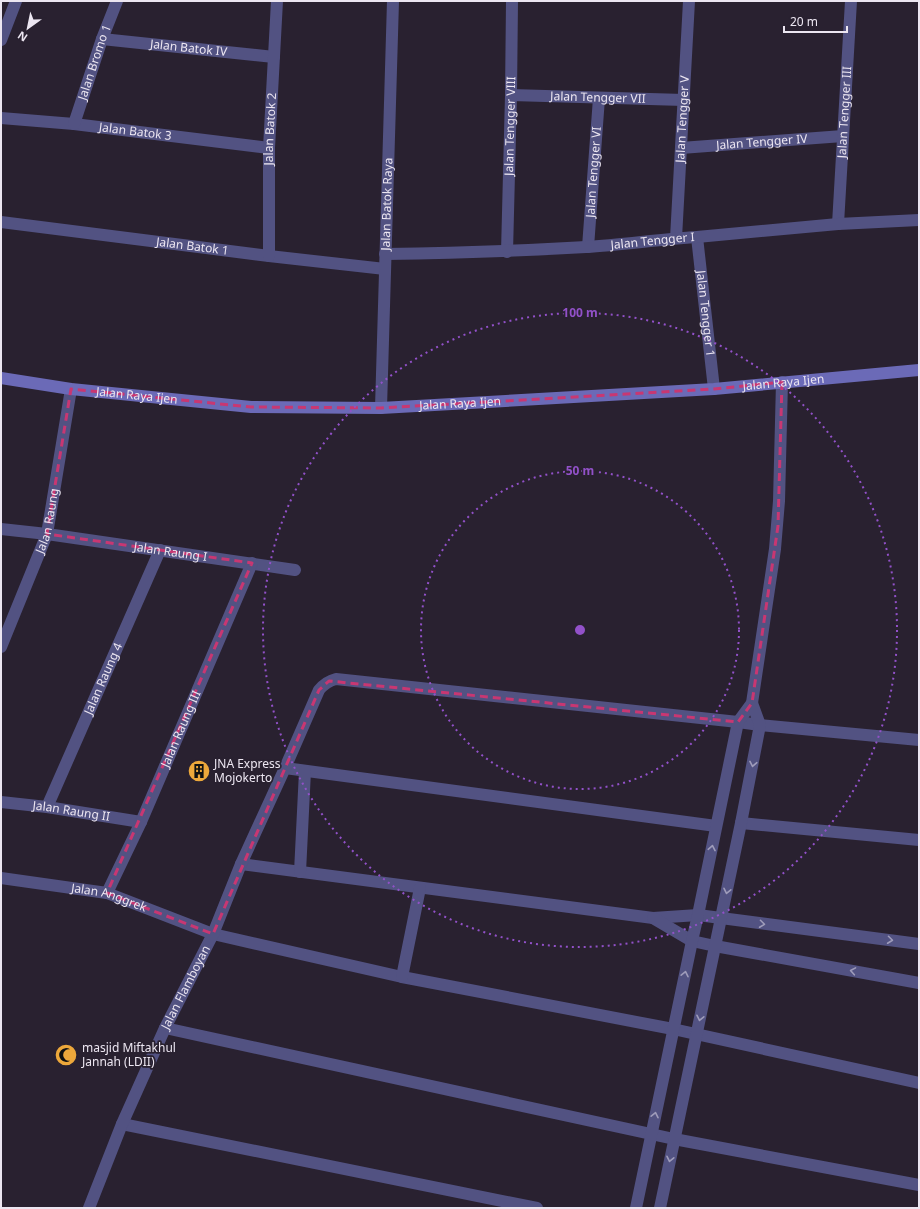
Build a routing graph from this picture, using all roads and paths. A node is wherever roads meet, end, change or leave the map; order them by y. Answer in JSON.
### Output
{"nodes":[{"id":1,"x":16,"y":1,"type":"edge"},
{"id":2,"x":117,"y":1,"type":"edge"},
{"id":3,"x":277,"y":1,"type":"edge"},
{"id":4,"x":393,"y":1,"type":"edge"},
{"id":5,"x":512,"y":1,"type":"edge"},
{"id":6,"x":689,"y":1,"type":"edge"},
{"id":7,"x":851,"y":1,"type":"edge"},
{"id":8,"x":102,"y":39,"type":"junction"},
{"id":9,"x":1,"y":40,"type":"edge"},
{"id":10,"x":274,"y":57,"type":"junction"},
{"id":11,"x":511,"y":95,"type":"junction"},
{"id":12,"x":599,"y":98,"type":"junction"},
{"id":13,"x":684,"y":100,"type":"junction"},
{"id":14,"x":1,"y":118,"type":"edge"},
{"id":15,"x":74,"y":124,"type":"junction"},
{"id":16,"x":843,"y":136,"type":"junction"},
{"id":17,"x":269,"y":148,"type":"junction"},
{"id":18,"x":681,"y":148,"type":"junction"},
{"id":19,"x":919,"y":220,"type":"edge"},
{"id":20,"x":1,"y":222,"type":"edge"},
{"id":21,"x":838,"y":224,"type":"junction"},
{"id":22,"x":697,"y":237,"type":"junction"},
{"id":23,"x":676,"y":238,"type":"junction"},
{"id":24,"x":588,"y":247,"type":"junction"},
{"id":25,"x":508,"y":252,"type":"junction"},
{"id":26,"x":385,"y":254,"type":"junction"},
{"id":27,"x":270,"y":256,"type":"junction"},
{"id":28,"x":385,"y":269,"type":"junction"},
{"id":29,"x":919,"y":370,"type":"edge"},
{"id":30,"x":1,"y":378,"type":"edge"},
{"id":31,"x":782,"y":382,"type":"junction"},
{"id":32,"x":71,"y":389,"type":"junction"},
{"id":33,"x":714,"y":389,"type":"junction"},
{"id":34,"x":381,"y":408,"type":"junction"},
{"id":35,"x":1,"y":529,"type":"edge"},
{"id":36,"x":47,"y":534,"type":"junction"},
{"id":37,"x":160,"y":550,"type":"junction"},
{"id":38,"x":252,"y":563,"type":"junction"},
{"id":39,"x":295,"y":570,"type":"dead end"},
{"id":40,"x":1,"y":647,"type":"edge"},
{"id":41,"x":752,"y":703,"type":"junction"},
{"id":42,"x":738,"y":722,"type":"junction"},
{"id":43,"x":760,"y":725,"type":"junction"},
{"id":44,"x":919,"y":740,"type":"edge"},
{"id":45,"x":285,"y":768,"type":"junction"},
{"id":46,"x":305,"y":771,"type":"junction"},
{"id":47,"x":1,"y":802,"type":"edge"},
{"id":48,"x":47,"y":807,"type":"junction"},
{"id":49,"x":141,"y":822,"type":"junction"},
{"id":50,"x":741,"y":823,"type":"junction"},
{"id":51,"x":716,"y":826,"type":"junction"},
{"id":52,"x":919,"y":840,"type":"edge"},
{"id":53,"x":240,"y":864,"type":"junction"},
{"id":54,"x":300,"y":872,"type":"junction"},
{"id":55,"x":1,"y":878,"type":"edge"},
{"id":56,"x":420,"y":888,"type":"junction"},
{"id":57,"x":107,"y":893,"type":"junction"},
{"id":58,"x":698,"y":915,"type":"junction"},
{"id":59,"x":653,"y":918,"type":"junction"},
{"id":60,"x":721,"y":918,"type":"junction"},
{"id":61,"x":212,"y":934,"type":"junction"},
{"id":62,"x":692,"y":941,"type":"junction"},
{"id":63,"x":919,"y":944,"type":"edge"},
{"id":64,"x":715,"y":946,"type":"junction"},
{"id":65,"x":402,"y":977,"type":"junction"},
{"id":66,"x":919,"y":983,"type":"edge"},
{"id":67,"x":165,"y":1028,"type":"junction"},
{"id":68,"x":673,"y":1029,"type":"junction"},
{"id":69,"x":696,"y":1034,"type":"junction"},
{"id":70,"x":919,"y":1083,"type":"edge"},
{"id":71,"x":122,"y":1124,"type":"junction"},
{"id":72,"x":651,"y":1134,"type":"junction"},
{"id":73,"x":674,"y":1139,"type":"junction"},
{"id":74,"x":919,"y":1185,"type":"edge"},
{"id":75,"x":89,"y":1208,"type":"edge"},
{"id":76,"x":537,"y":1208,"type":"edge"},
{"id":77,"x":636,"y":1208,"type":"edge"},
{"id":78,"x":660,"y":1208,"type":"edge"}],
"edges":[{"from":1,"to":9,"type":"street"},
{"from":2,"to":8,"type":"street","name":"Jalan Bromo 1"},
{"from":3,"to":10,"type":"street","name":"Jalan Batok 2"},
{"from":4,"to":26,"type":"street","name":"Jalan Batok Raya"},
{"from":5,"to":11,"type":"street","name":"Jalan Tengger VIII"},
{"from":6,"to":13,"type":"street","name":"Jalan Tengger V"},
{"from":7,"to":16,"type":"street","name":"Jalan Tengger III"},
{"from":8,"to":10,"type":"street","name":"Jalan Batok IV"},
{"from":8,"to":15,"type":"street","name":"Jalan Bromo 1"},
{"from":10,"to":17,"type":"street","name":"Jalan Batok 2"},
{"from":11,"to":12,"type":"street","name":"Jalan Tengger VII"},
{"from":11,"to":25,"type":"street","name":"Jalan Tengger VIII"},
{"from":12,"to":13,"type":"street","name":"Jalan Tengger VII"},
{"from":12,"to":24,"type":"street","name":"Jalan Tengger VI"},
{"from":13,"to":18,"type":"street","name":"Jalan Tengger V"},
{"from":14,"to":15,"type":"street","name":"Jalan Batok 3"},
{"from":15,"to":17,"type":"street","name":"Jalan Batok 3"},
{"from":16,"to":18,"type":"street","name":"Jalan Tengger IV"},
{"from":16,"to":21,"type":"street","name":"Jalan Tengger III"},
{"from":17,"to":27,"type":"street","name":"Jalan Batok 2"},
{"from":18,"to":23,"type":"street","name":"Jalan Tengger V"},
{"from":19,"to":21,"type":"street","name":"Jalan Tengger I"},
{"from":20,"to":27,"type":"street","name":"Jalan Batok 1"},
{"from":21,"to":22,"type":"street","name":"Jalan Tengger I"},
{"from":22,"to":23,"type":"street","name":"Jalan Tengger I"},
{"from":22,"to":33,"type":"street","name":"Jalan Tengger 1"},
{"from":23,"to":24,"type":"street","name":"Jalan Tengger I"},
{"from":24,"to":25,"type":"street","name":"Jalan Tengger I"},
{"from":25,"to":26,"type":"street","name":"Jalan Tengger I"},
{"from":26,"to":28,"type":"street","name":"Jalan Batok Raya"},
{"from":27,"to":28,"type":"street","name":"Jalan Batok 1"},
{"from":28,"to":34,"type":"street","name":"Jalan Batok Raya"},
{"from":29,"to":31,"type":"street","name":"Jalan Raya Ijen"},
{"from":30,"to":32,"type":"street","name":"Jalan Raya Ijen"},
{"from":31,"to":33,"type":"street","name":"Jalan Raya Ijen"},
{"from":31,"to":41,"type":"street"},
{"from":32,"to":34,"type":"street","name":"Jalan Raya Ijen"},
{"from":32,"to":36,"type":"street","name":"Jalan Raung"},
{"from":33,"to":34,"type":"street","name":"Jalan Raya Ijen"},
{"from":35,"to":36,"type":"street","name":"Jalan Raung I"},
{"from":36,"to":37,"type":"street","name":"Jalan Raung I"},
{"from":36,"to":40,"type":"street","name":"Jalan Raung"},
{"from":37,"to":38,"type":"street","name":"Jalan Raung I"},
{"from":37,"to":48,"type":"street","name":"Jalan Raung 4"},
{"from":38,"to":39,"type":"street","name":"Jalan Raung I"},
{"from":38,"to":49,"type":"street","name":"Jalan Raung III"},
{"from":41,"to":42,"type":"street"},
{"from":41,"to":43,"type":"street"},
{"from":42,"to":43,"type":"street","name":"Jalan Flamboyan"},
{"from":42,"to":45,"type":"street","name":"Jalan Flamboyan"},
{"from":42,"to":51,"type":"street"},
{"from":43,"to":44,"type":"street","name":"Jalan Flamboyan"},
{"from":43,"to":50,"type":"street","one_way":true},
{"from":45,"to":46,"type":"street"},
{"from":45,"to":53,"type":"street","name":"Jalan Flamboyan"},
{"from":46,"to":51,"type":"street"},
{"from":46,"to":54,"type":"street"},
{"from":47,"to":48,"type":"street","name":"Jalan Raung II"},
{"from":48,"to":49,"type":"street","name":"Jalan Raung II"},
{"from":49,"to":57,"type":"street","name":"Jalan Raung III"},
{"from":50,"to":52,"type":"street"},
{"from":50,"to":60,"type":"street","one_way":true},
{"from":58,"to":51,"type":"street","one_way":true},
{"from":53,"to":54,"type":"street"},
{"from":53,"to":61,"type":"street","name":"Jalan Flamboyan"},
{"from":54,"to":56,"type":"street"},
{"from":55,"to":57,"type":"street","name":"Jalan Anggrek"},
{"from":56,"to":59,"type":"street"},
{"from":56,"to":65,"type":"street"},
{"from":57,"to":61,"type":"street","name":"Jalan Anggrek"},
{"from":58,"to":59,"type":"street"},
{"from":58,"to":60,"type":"street"},
{"from":58,"to":62,"type":"street"},
{"from":59,"to":62,"type":"street"},
{"from":60,"to":63,"type":"street","one_way":true},
{"from":60,"to":64,"type":"street"},
{"from":61,"to":65,"type":"street","name":"Jalan Anggrek"},
{"from":61,"to":67,"type":"street","name":"Jalan Flamboyan"},
{"from":62,"to":64,"type":"street"},
{"from":68,"to":62,"type":"street","one_way":true},
{"from":66,"to":64,"type":"street","one_way":true},
{"from":64,"to":69,"type":"street","one_way":true},
{"from":65,"to":68,"type":"street","name":"Jalan Anggrek"},
{"from":67,"to":71,"type":"street","name":"Jalan Flamboyan"},
{"from":67,"to":72,"type":"street"},
{"from":68,"to":69,"type":"street","name":"Jalan Anggrek"},
{"from":72,"to":68,"type":"street","one_way":true},
{"from":69,"to":70,"type":"street","name":"Jalan Anggrek"},
{"from":69,"to":73,"type":"street"},
{"from":71,"to":75,"type":"street","name":"Jalan Flamboyan"},
{"from":71,"to":76,"type":"street"},
{"from":72,"to":73,"type":"street"},
{"from":72,"to":77,"type":"street"},
{"from":73,"to":74,"type":"street"},
{"from":73,"to":78,"type":"street","one_way":true}]}
